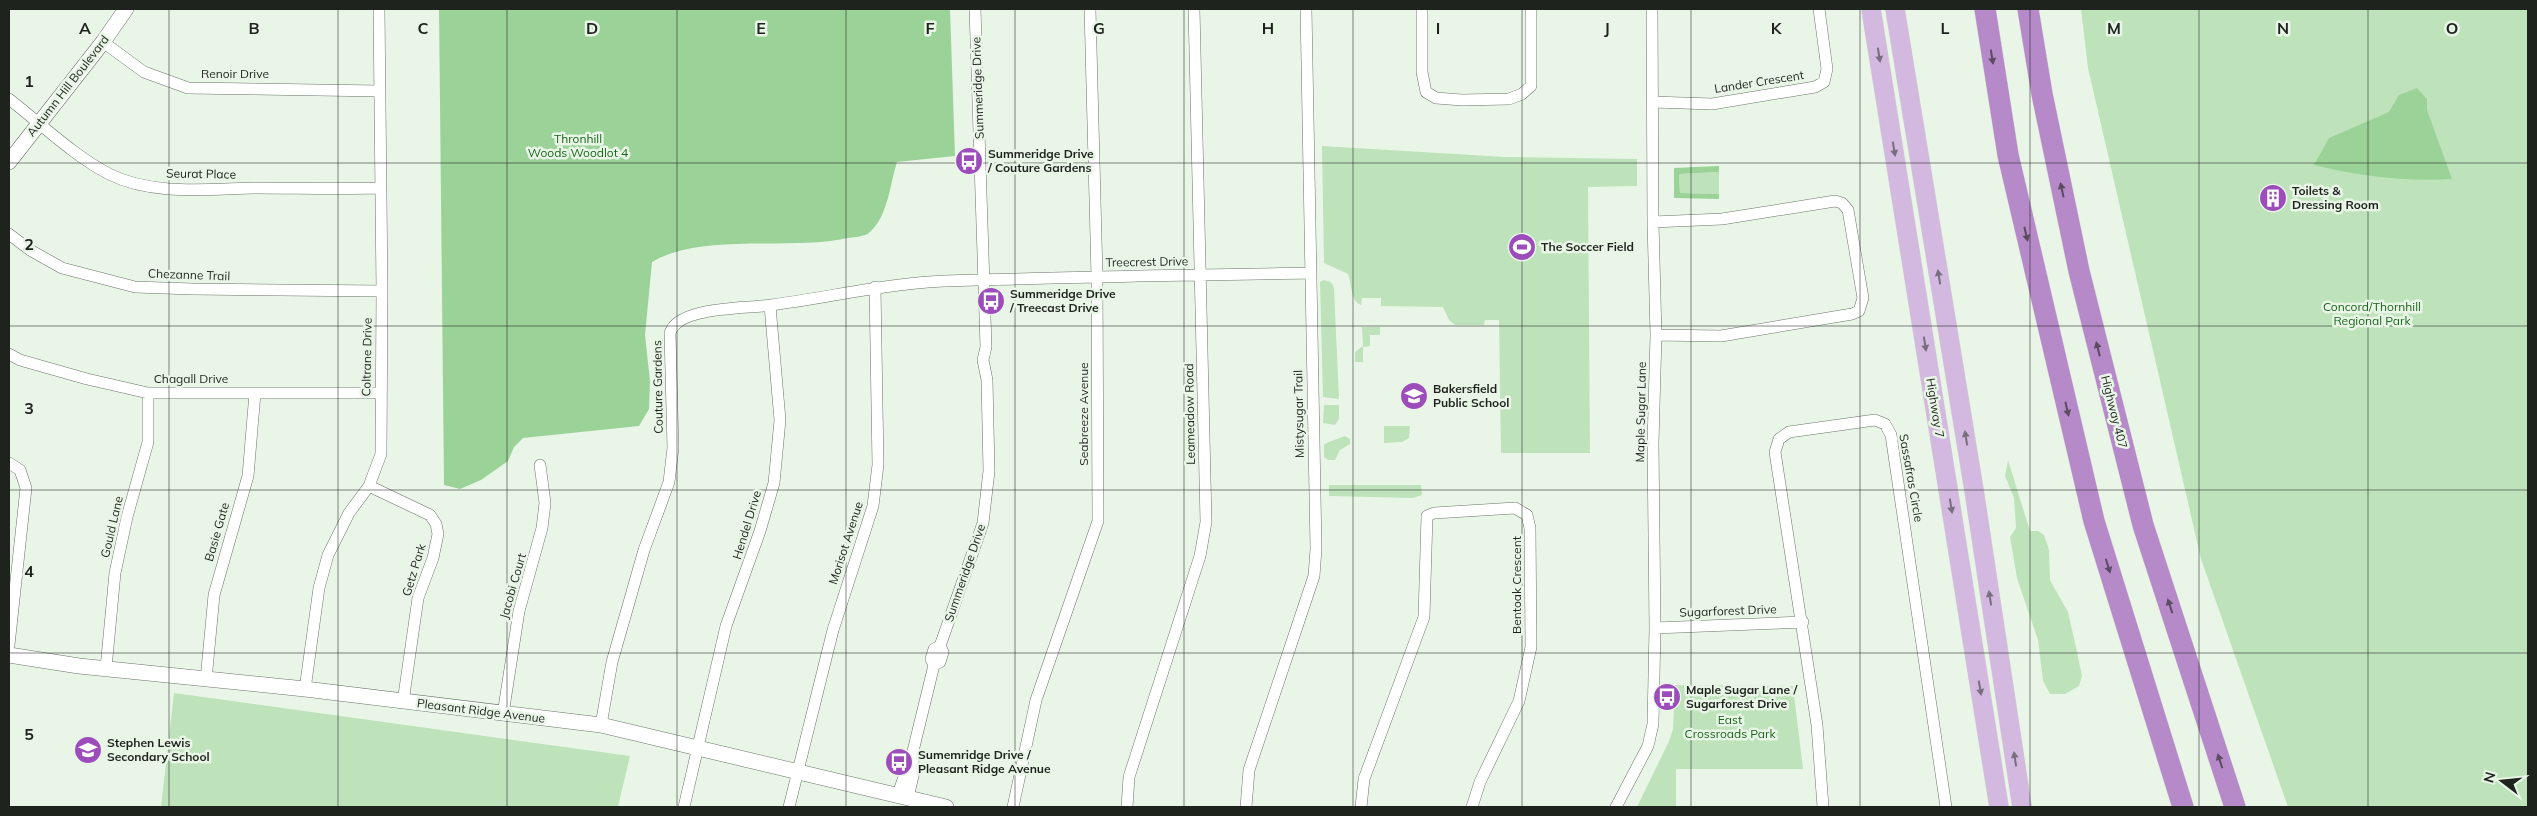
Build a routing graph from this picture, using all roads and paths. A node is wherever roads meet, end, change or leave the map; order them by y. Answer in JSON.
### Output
{"nodes":[{"id":1,"x":126,"y":9,"type":"edge"},
{"id":2,"x":379,"y":9,"type":"edge"},
{"id":3,"x":976,"y":9,"type":"edge"},
{"id":4,"x":1090,"y":9,"type":"edge"},
{"id":5,"x":1194,"y":9,"type":"edge"},
{"id":6,"x":1306,"y":9,"type":"edge"},
{"id":7,"x":1422,"y":9,"type":"edge"},
{"id":8,"x":1531,"y":9,"type":"edge"},
{"id":9,"x":1652,"y":9,"type":"edge"},
{"id":10,"x":1819,"y":9,"type":"edge"},
{"id":11,"x":1871,"y":9,"type":"edge"},
{"id":12,"x":1895,"y":9,"type":"edge"},
{"id":13,"x":1985,"y":9,"type":"edge"},
{"id":14,"x":2028,"y":9,"type":"edge"},
{"id":15,"x":104,"y":42,"type":"junction"},
{"id":16,"x":380,"y":91,"type":"junction"},
{"id":17,"x":9,"y":99,"type":"edge"},
{"id":18,"x":1653,"y":102,"type":"junction"},
{"id":19,"x":40,"y":123,"type":"junction"},
{"id":20,"x":9,"y":162,"type":"edge"},
{"id":21,"x":380,"y":188,"type":"junction"},
{"id":22,"x":1653,"y":222,"type":"junction"},
{"id":23,"x":9,"y":234,"type":"edge"},
{"id":24,"x":1311,"y":273,"type":"junction"},
{"id":25,"x":1200,"y":275,"type":"junction"},
{"id":26,"x":1097,"y":276,"type":"junction"},
{"id":27,"x":984,"y":280,"type":"junction"},
{"id":28,"x":874,"y":287,"type":"junction"},
{"id":29,"x":382,"y":291,"type":"junction"},
{"id":30,"x":770,"y":306,"type":"junction"},
{"id":31,"x":1656,"y":335,"type":"junction"},
{"id":32,"x":9,"y":354,"type":"edge"},
{"id":33,"x":148,"y":393,"type":"junction"},
{"id":34,"x":255,"y":393,"type":"junction"},
{"id":35,"x":380,"y":393,"type":"junction"},
{"id":36,"x":9,"y":463,"type":"edge"},
{"id":37,"x":540,"y":465,"type":"dead end"},
{"id":38,"x":369,"y":486,"type":"junction"},
{"id":39,"x":1802,"y":622,"type":"junction"},
{"id":40,"x":1655,"y":628,"type":"junction"},
{"id":41,"x":9,"y":645,"type":"edge"},
{"id":42,"x":9,"y":654,"type":"edge"},
{"id":43,"x":106,"y":668,"type":"junction"},
{"id":44,"x":206,"y":680,"type":"junction"},
{"id":45,"x":305,"y":689,"type":"junction"},
{"id":46,"x":403,"y":702,"type":"junction"},
{"id":47,"x":503,"y":714,"type":"junction"},
{"id":48,"x":601,"y":725,"type":"junction"},
{"id":49,"x":699,"y":747,"type":"junction"},
{"id":50,"x":798,"y":772,"type":"junction"},
{"id":51,"x":1997,"y":788,"type":"junction"},
{"id":52,"x":901,"y":801,"type":"edge"},
{"id":53,"x":684,"y":807,"type":"edge"},
{"id":54,"x":789,"y":807,"type":"edge"},
{"id":55,"x":946,"y":807,"type":"edge"},
{"id":56,"x":1013,"y":807,"type":"edge"},
{"id":57,"x":1127,"y":807,"type":"edge"},
{"id":58,"x":1246,"y":807,"type":"edge"},
{"id":59,"x":1361,"y":807,"type":"edge"},
{"id":60,"x":1472,"y":807,"type":"edge"},
{"id":61,"x":1616,"y":807,"type":"edge"},
{"id":62,"x":1823,"y":807,"type":"edge"},
{"id":63,"x":1946,"y":807,"type":"edge"},
{"id":64,"x":1993,"y":807,"type":"edge"},
{"id":65,"x":1999,"y":807,"type":"edge"},
{"id":66,"x":2022,"y":807,"type":"edge"},
{"id":67,"x":2183,"y":807,"type":"edge"},
{"id":68,"x":2235,"y":807,"type":"edge"}],
"edges":[{"from":1,"to":15,"type":"street","name":"Autumn Hill Boulevard"},
{"from":2,"to":16,"type":"street","name":"Coltrane Drive"},
{"from":3,"to":27,"type":"street","name":"Summeridge Drive"},
{"from":4,"to":26,"type":"street","name":"Seabreeze Avenue"},
{"from":5,"to":25,"type":"street","name":"Leameadow Road"},
{"from":6,"to":24,"type":"street","name":"Mistysugar Trail"},
{"from":7,"to":8,"type":"street"},
{"from":9,"to":18,"type":"street","name":"Maple Sugar Lane"},
{"from":10,"to":18,"type":"street","name":"Lander Crescent"},
{"from":11,"to":51,"type":"main road","name":"Highway 7","one_way":true},
{"from":66,"to":12,"type":"main road","name":"Highway 7","one_way":true},
{"from":13,"to":67,"type":"highway","one_way":true},
{"from":68,"to":14,"type":"highway","name":"Highway 407","one_way":true},
{"from":15,"to":16,"type":"street","name":"Renoir Drive"},
{"from":15,"to":19,"type":"street","name":"Autumn Hill Boulevard"},
{"from":16,"to":21,"type":"street","name":"Coltrane Drive"},
{"from":17,"to":19,"type":"street","name":"Seurat Place"},
{"from":18,"to":22,"type":"street","name":"Maple Sugar Lane"},
{"from":19,"to":20,"type":"street","name":"Autumn Hill Boulevard"},
{"from":19,"to":21,"type":"street","name":"Seurat Place"},
{"from":21,"to":29,"type":"street","name":"Coltrane Drive"},
{"from":22,"to":31,"type":"street","name":"Maple Sugar Lane"},
{"from":22,"to":31,"type":"street"},
{"from":23,"to":29,"type":"street","name":"Chezanne Trail"},
{"from":24,"to":25,"type":"street","name":"Treecrest Drive"},
{"from":24,"to":58,"type":"street","name":"Mistysugar Trail"},
{"from":25,"to":26,"type":"street","name":"Treecrest Drive"},
{"from":25,"to":57,"type":"street","name":"Leameadow Road"},
{"from":26,"to":27,"type":"street","name":"Treecrest Drive"},
{"from":26,"to":56,"type":"street","name":"Seabreeze Avenue"},
{"from":27,"to":28,"type":"street","name":"Couture Gardens"},
{"from":27,"to":52,"type":"street","name":"Summeridge Drive"},
{"from":28,"to":30,"type":"street","name":"Couture Gardens"},
{"from":28,"to":50,"type":"street","name":"Morisot Avenue"},
{"from":29,"to":35,"type":"street","name":"Coltrane Drive"},
{"from":30,"to":48,"type":"street","name":"Couture Gardens"},
{"from":30,"to":49,"type":"street","name":"Hendel Drive"},
{"from":31,"to":40,"type":"street","name":"Maple Sugar Lane"},
{"from":32,"to":33,"type":"street","name":"Chagall Drive"},
{"from":33,"to":34,"type":"street","name":"Chagall Drive"},
{"from":33,"to":43,"type":"street","name":"Gould Lane"},
{"from":34,"to":35,"type":"street","name":"Chagall Drive"},
{"from":34,"to":44,"type":"street","name":"Basie Gate"},
{"from":35,"to":38,"type":"street","name":"Coltrane Drive"},
{"from":36,"to":41,"type":"street"},
{"from":37,"to":47,"type":"street","name":"Jacobi Court"},
{"from":38,"to":45,"type":"street","name":"Coltrane Drive"},
{"from":38,"to":46,"type":"street","name":"Getz Park"},
{"from":39,"to":40,"type":"street","name":"Sugarforest Drive"},
{"from":39,"to":62,"type":"street","name":"Sassafras Circle"},
{"from":39,"to":63,"type":"street","name":"Sassafras Circle"},
{"from":40,"to":61,"type":"street","name":"Maple Sugar Lane"},
{"from":42,"to":43,"type":"street","name":"Pleasant Ridge Avenue"},
{"from":43,"to":44,"type":"street","name":"Pleasant Ridge Avenue"},
{"from":44,"to":45,"type":"street","name":"Pleasant Ridge Avenue"},
{"from":45,"to":46,"type":"street","name":"Pleasant Ridge Avenue"},
{"from":46,"to":47,"type":"street","name":"Pleasant Ridge Avenue"},
{"from":47,"to":48,"type":"street","name":"Pleasant Ridge Avenue"},
{"from":48,"to":49,"type":"street","name":"Pleasant Ridge Avenue"},
{"from":49,"to":50,"type":"street","name":"Pleasant Ridge Avenue"},
{"from":49,"to":53,"type":"street","name":"Hendel Drive"},
{"from":50,"to":52,"type":"street","name":"Pleasant Ridge Avenue"},
{"from":50,"to":54,"type":"street","name":"Morisot Avenue"},
{"from":51,"to":64,"type":"main road"},
{"from":51,"to":65,"type":"main road","name":"Highway 7"},
{"from":52,"to":55,"type":"street","name":"Pleasant Ridge Avenue"},
{"from":59,"to":60,"type":"street","name":"Bentoak Crescent"}]}
